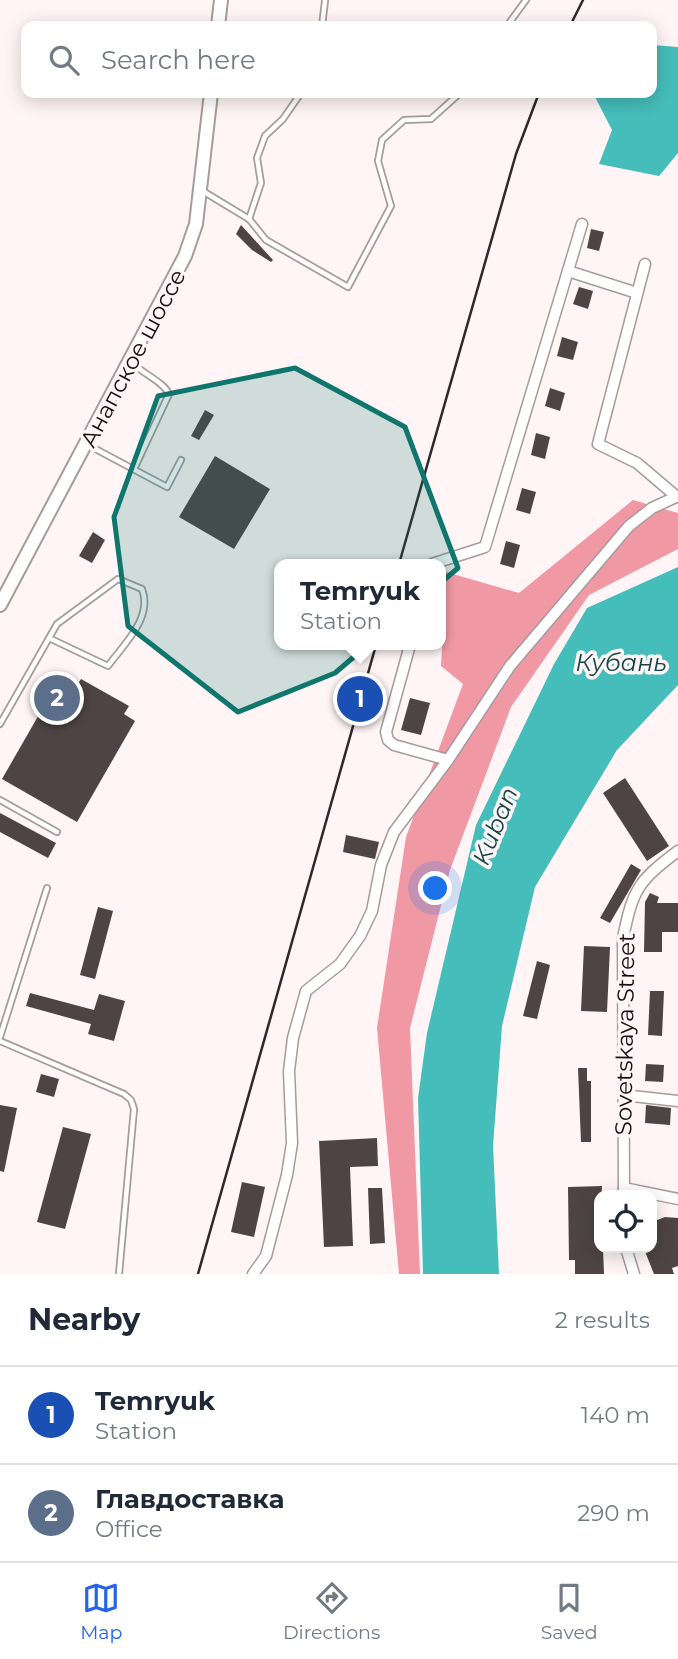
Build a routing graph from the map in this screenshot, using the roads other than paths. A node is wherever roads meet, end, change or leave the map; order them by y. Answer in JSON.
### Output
{"nodes":[{"id":1,"x":222,"y":0,"type":"edge"},
{"id":2,"x":526,"y":0,"type":"edge"},
{"id":3,"x":325,"y":1,"type":"edge"},
{"id":4,"x":219,"y":21,"type":"edge"},
{"id":5,"x":323,"y":21,"type":"edge"},
{"id":6,"x":511,"y":21,"type":"edge"},
{"id":7,"x":210,"y":98,"type":"edge"},
{"id":8,"x":298,"y":98,"type":"edge"},
{"id":9,"x":454,"y":98,"type":"edge"},
{"id":10,"x":201,"y":189,"type":"junction"},
{"id":11,"x":249,"y":219,"type":"junction"},
{"id":12,"x":582,"y":224,"type":"dead end"},
{"id":13,"x":645,"y":264,"type":"dead end"},
{"id":14,"x":568,"y":271,"type":"junction"},
{"id":15,"x":637,"y":293,"type":"junction"},
{"id":16,"x":132,"y":361,"type":"junction"},
{"id":17,"x":88,"y":444,"type":"junction"},
{"id":18,"x":181,"y":460,"type":"dead end"},
{"id":19,"x":134,"y":469,"type":"junction"},
{"id":20,"x":678,"y":497,"type":"edge"},
{"id":21,"x":446,"y":560,"type":"edge"},
{"id":22,"x":0,"y":605,"type":"edge"},
{"id":23,"x":49,"y":638,"type":"junction"},
{"id":24,"x":409,"y":650,"type":"edge"},
{"id":25,"x":0,"y":724,"type":"edge"},
{"id":26,"x":448,"y":760,"type":"junction"},
{"id":27,"x":0,"y":800,"type":"edge"},
{"id":28,"x":57,"y":832,"type":"dead end"},
{"id":29,"x":678,"y":851,"type":"edge"},
{"id":30,"x":47,"y":888,"type":"dead end"},
{"id":31,"x":0,"y":1039,"type":"edge"},
{"id":32,"x":623,"y":1095,"type":"junction"},
{"id":33,"x":678,"y":1101,"type":"edge"},
{"id":34,"x":624,"y":1190,"type":"edge"},
{"id":35,"x":657,"y":1196,"type":"edge"},
{"id":36,"x":678,"y":1199,"type":"edge"},
{"id":37,"x":628,"y":1253,"type":"edge"},
{"id":38,"x":119,"y":1274,"type":"edge"},
{"id":39,"x":253,"y":1274,"type":"edge"},
{"id":40,"x":634,"y":1274,"type":"edge"}],
"edges":[{"from":1,"to":4,"type":"street"},
{"from":2,"to":6,"type":"lane"},
{"from":3,"to":5,"type":"lane"},
{"from":7,"to":10,"type":"street","name":"Анапское шоссе"},
{"from":8,"to":11,"type":"lane"},
{"from":9,"to":11,"type":"lane"},
{"from":10,"to":11,"type":"lane"},
{"from":10,"to":16,"type":"street","name":"Анапское шоссе"},
{"from":12,"to":14,"type":"street"},
{"from":13,"to":15,"type":"street"},
{"from":14,"to":15,"type":"street"},
{"from":14,"to":21,"type":"street"},
{"from":15,"to":20,"type":"street"},
{"from":16,"to":17,"type":"street","name":"Анапское шоссе"},
{"from":16,"to":19,"type":"lane"},
{"from":17,"to":19,"type":"lane"},
{"from":17,"to":22,"type":"street","name":"Анапское шоссе"},
{"from":18,"to":19,"type":"lane"},
{"from":20,"to":26,"type":"street"},
{"from":23,"to":23,"type":"lane"},
{"from":23,"to":25,"type":"lane"},
{"from":24,"to":26,"type":"street"},
{"from":26,"to":39,"type":"street"},
{"from":27,"to":28,"type":"lane"},
{"from":29,"to":32,"type":"street","name":"Sovetskaya Street"},
{"from":30,"to":31,"type":"lane"},
{"from":31,"to":38,"type":"lane"},
{"from":32,"to":33,"type":"street"},
{"from":32,"to":34,"type":"street","name":"Sovetskaya Street"},
{"from":35,"to":36,"type":"street"},
{"from":37,"to":40,"type":"street"}]}
